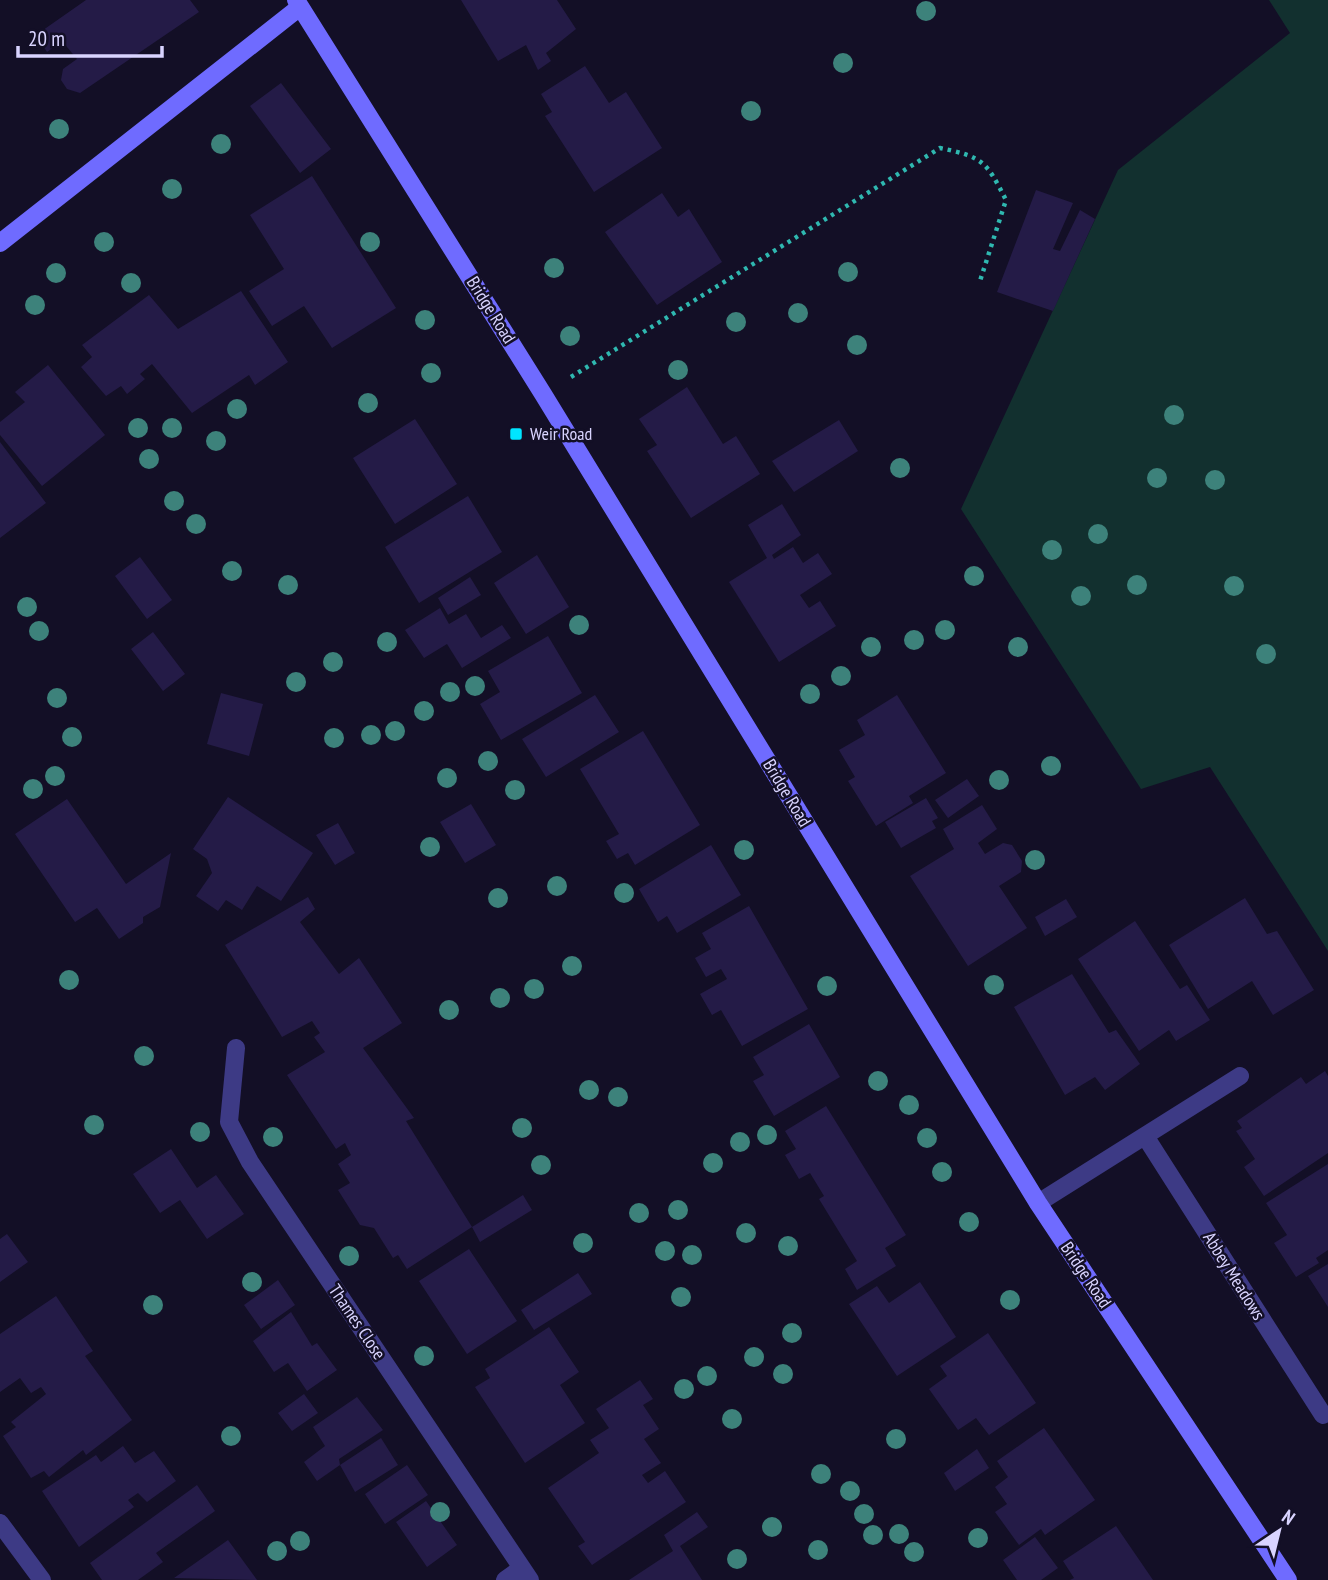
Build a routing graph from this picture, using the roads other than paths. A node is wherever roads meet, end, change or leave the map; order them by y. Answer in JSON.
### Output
{"nodes":[{"id":1,"x":298,"y":4,"type":"edge"},
{"id":2,"x":0,"y":243,"type":"edge"},
{"id":3,"x":236,"y":1048,"type":"dead end"},
{"id":4,"x":1240,"y":1076,"type":"dead end"},
{"id":5,"x":1145,"y":1136,"type":"junction"},
{"id":6,"x":1038,"y":1203,"type":"junction"},
{"id":7,"x":1323,"y":1415,"type":"dead end"},
{"id":8,"x":0,"y":1523,"type":"edge"},
{"id":9,"x":526,"y":1574,"type":"edge"},
{"id":10,"x":41,"y":1580,"type":"edge"},
{"id":11,"x":505,"y":1580,"type":"edge"},
{"id":12,"x":1288,"y":1580,"type":"edge"}],
"edges":[{"from":1,"to":2,"type":"main road"},
{"from":1,"to":6,"type":"main road","name":"Bridge Road"},
{"from":3,"to":9,"type":"street","name":"Thames Close"},
{"from":4,"to":5,"type":"street"},
{"from":5,"to":6,"type":"street"},
{"from":5,"to":7,"type":"street","name":"Abbey Meadows"},
{"from":6,"to":12,"type":"main road","name":"Bridge Road"},
{"from":8,"to":10,"type":"street"},
{"from":9,"to":11,"type":"street"}]}
